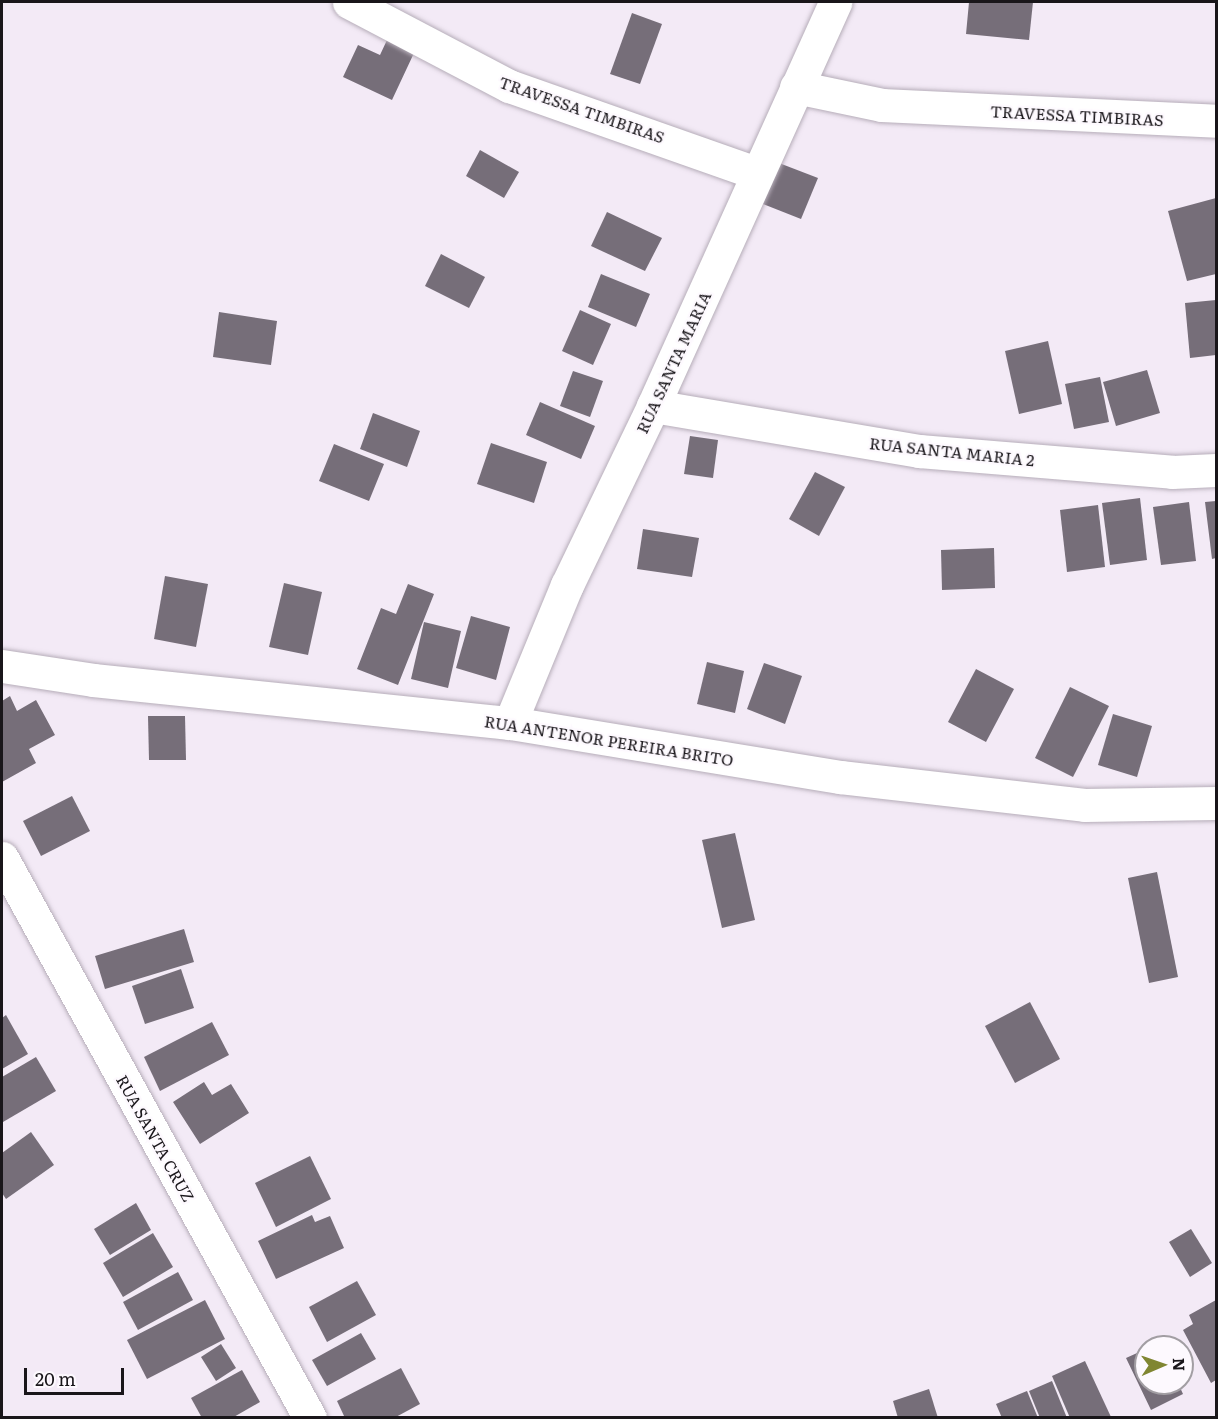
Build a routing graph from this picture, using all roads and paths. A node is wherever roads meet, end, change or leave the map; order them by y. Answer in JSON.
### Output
{"nodes":[{"id":1,"x":349,"y":2,"type":"edge"},
{"id":2,"x":835,"y":2,"type":"edge"},
{"id":3,"x":796,"y":87,"type":"junction"},
{"id":4,"x":1216,"y":121,"type":"edge"},
{"id":5,"x":756,"y":172,"type":"junction"},
{"id":6,"x":653,"y":406,"type":"junction"},
{"id":7,"x":1216,"y":470,"type":"edge"},
{"id":8,"x":2,"y":666,"type":"edge"},
{"id":9,"x":510,"y":723,"type":"junction"},
{"id":10,"x":1216,"y":803,"type":"edge"},
{"id":11,"x":2,"y":858,"type":"edge"},
{"id":12,"x":310,"y":1418,"type":"edge"}],
"edges":[{"from":1,"to":5,"type":"street","name":"TRAVESSA TIMBIRAS"},
{"from":2,"to":3,"type":"street","name":"RUA SANTA MARIA"},
{"from":3,"to":4,"type":"street","name":"TRAVESSA TIMBIRAS"},
{"from":3,"to":5,"type":"street","name":"RUA SANTA MARIA"},
{"from":5,"to":6,"type":"street","name":"RUA SANTA MARIA"},
{"from":6,"to":7,"type":"street","name":"RUA SANTA MARIA 2"},
{"from":6,"to":9,"type":"street","name":"RUA SANTA MARIA"},
{"from":8,"to":9,"type":"street","name":"RUA ANTENOR PEREIRA BRITO"},
{"from":9,"to":10,"type":"street","name":"RUA ANTENOR PEREIRA BRITO"},
{"from":11,"to":12,"type":"street","name":"RUA SANTA CRUZ"}]}
